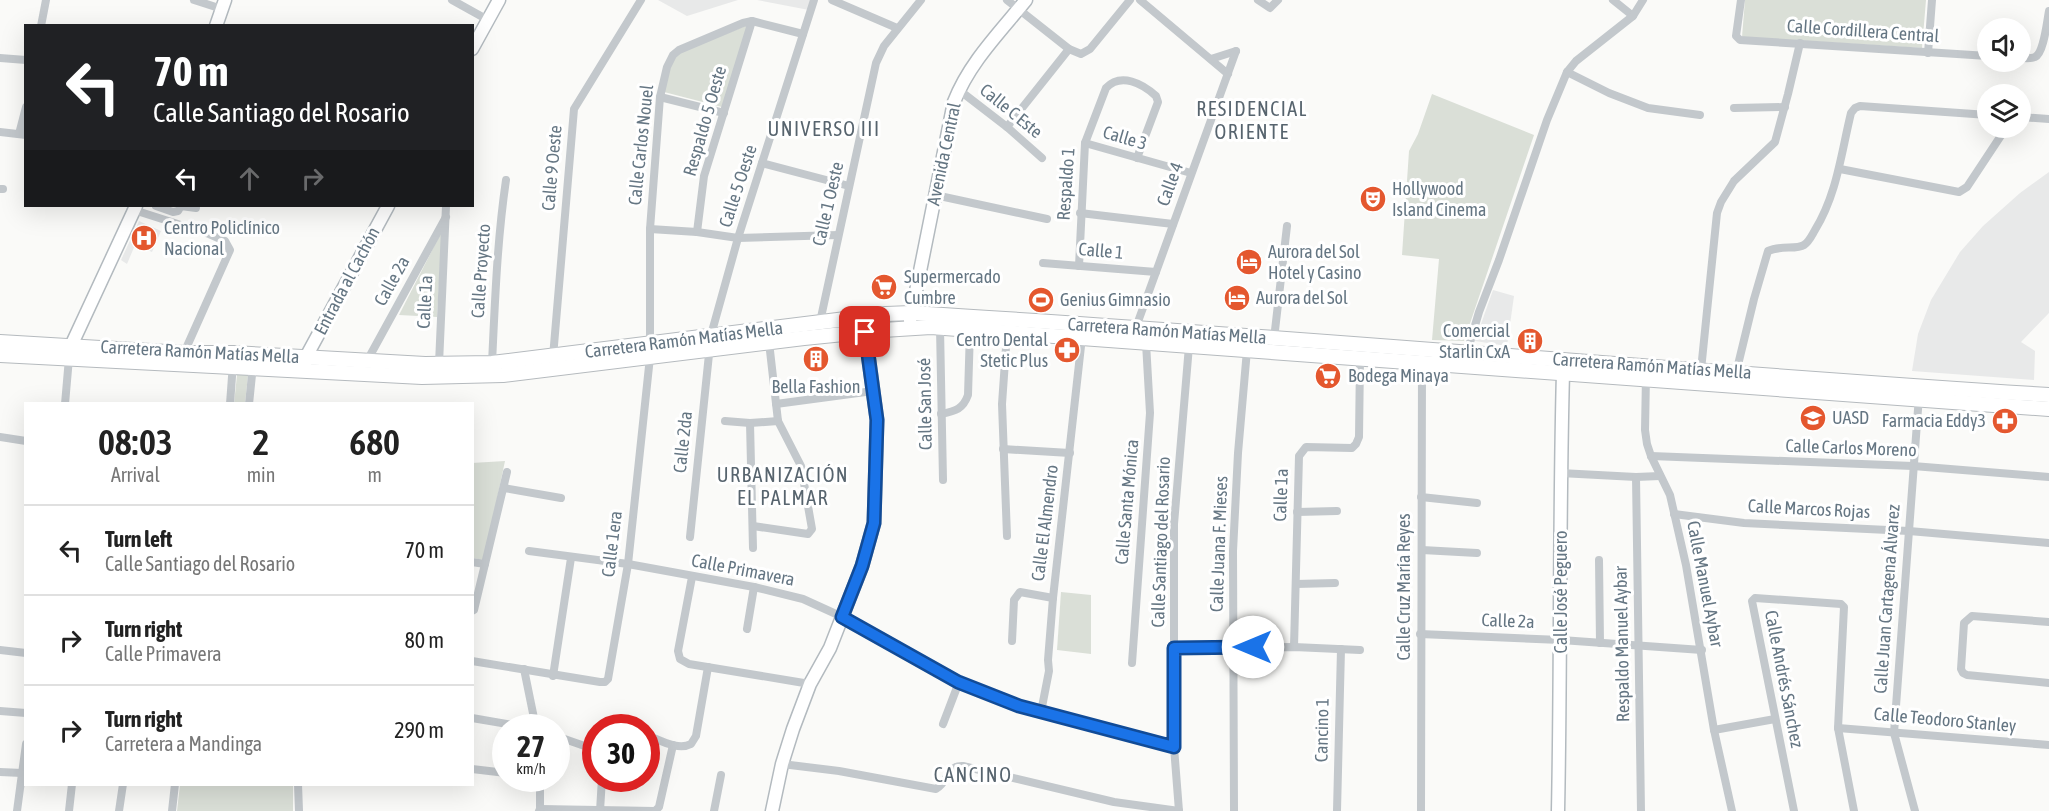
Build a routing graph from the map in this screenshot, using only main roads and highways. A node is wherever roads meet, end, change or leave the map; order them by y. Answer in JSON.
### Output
{"nodes":[{"id":1,"x":499,"y":0,"type":"edge"},
{"id":2,"x":1022,"y":4,"type":"edge"},
{"id":3,"x":224,"y":5,"type":"edge"},
{"id":4,"x":217,"y":24,"type":"edge"},
{"id":5,"x":474,"y":46,"type":"edge"},
{"id":6,"x":387,"y":207,"type":"edge"},
{"id":7,"x":135,"y":208,"type":"edge"},
{"id":8,"x":911,"y":313,"type":"junction"},
{"id":9,"x":908,"y":328,"type":"junction"},
{"id":10,"x":865,"y":332,"type":"junction"},
{"id":11,"x":1133,"y":335,"type":"junction"},
{"id":12,"x":0,"y":342,"type":"edge"},
{"id":13,"x":650,"y":350,"type":"junction"},
{"id":14,"x":70,"y":352,"type":"junction"},
{"id":15,"x":0,"y":355,"type":"edge"},
{"id":16,"x":306,"y":357,"type":"junction"},
{"id":17,"x":233,"y":361,"type":"junction"},
{"id":18,"x":253,"y":362,"type":"junction"},
{"id":19,"x":304,"y":372,"type":"junction"},
{"id":20,"x":1563,"y":373,"type":"junction"},
{"id":21,"x":1646,"y":373,"type":"junction"},
{"id":22,"x":1920,"y":393,"type":"junction"},
{"id":23,"x":2049,"y":395,"type":"edge"},
{"id":24,"x":2049,"y":409,"type":"edge"},
{"id":25,"x":772,"y":811,"type":"edge"},
{"id":26,"x":1558,"y":811,"type":"edge"}],
"edges":[{"from":1,"to":5,"type":"main road"},
{"from":2,"to":8,"type":"main road","name":"Avenida Central"},
{"from":3,"to":4,"type":"main road"},
{"from":6,"to":16,"type":"main road","name":"Entrada al Cachón"},
{"from":7,"to":14,"type":"main road"},
{"from":8,"to":9,"type":"main road","name":"Avenida Central"},
{"from":8,"to":11,"type":"main road","name":"Carretera Ramón Matías Mella"},
{"from":8,"to":13,"type":"main road","name":"Carretera Ramón Matías Mella"},
{"from":9,"to":10,"type":"main road","name":"Carretera Ramón Matías Mella"},
{"from":9,"to":11,"type":"main road","name":"Carretera Ramón Matías Mella"},
{"from":10,"to":13,"type":"main road","name":"Carretera Ramón Matías Mella"},
{"from":10,"to":25,"type":"main road"},
{"from":11,"to":20,"type":"main road","name":"Carretera Ramón Matías Mella"},
{"from":11,"to":21,"type":"main road","name":"Carretera Ramón Matías Mella"},
{"from":12,"to":14,"type":"main road","name":"Carretera Ramón Matías Mella"},
{"from":13,"to":16,"type":"main road","name":"Carretera Ramón Matías Mella"},
{"from":13,"to":19,"type":"main road","name":"Carretera Ramón Matías Mella"},
{"from":14,"to":15,"type":"main road","name":"Carretera Ramón Matías Mella"},
{"from":14,"to":17,"type":"main road","name":"Carretera Ramón Matías Mella"},
{"from":14,"to":17,"type":"main road","name":"Carretera Ramón Matías Mella"},
{"from":16,"to":18,"type":"main road","name":"Carretera Ramón Matías Mella"},
{"from":16,"to":19,"type":"main road"},
{"from":17,"to":18,"type":"main road","name":"Carretera Ramón Matías Mella"},
{"from":18,"to":19,"type":"main road","name":"Carretera Ramón Matías Mella"},
{"from":20,"to":21,"type":"main road","name":"Carretera Ramón Matías Mella"},
{"from":20,"to":26,"type":"main road","name":"Calle José Peguero"},
{"from":21,"to":22,"type":"main road","name":"Carretera Ramón Matías Mella"},
{"from":21,"to":22,"type":"main road","name":"Carretera Ramón Matías Mella"},
{"from":22,"to":23,"type":"main road","name":"Carretera Ramón Matías Mella"},
{"from":22,"to":24,"type":"main road","name":"Carretera Ramón Matías Mella"}]}
